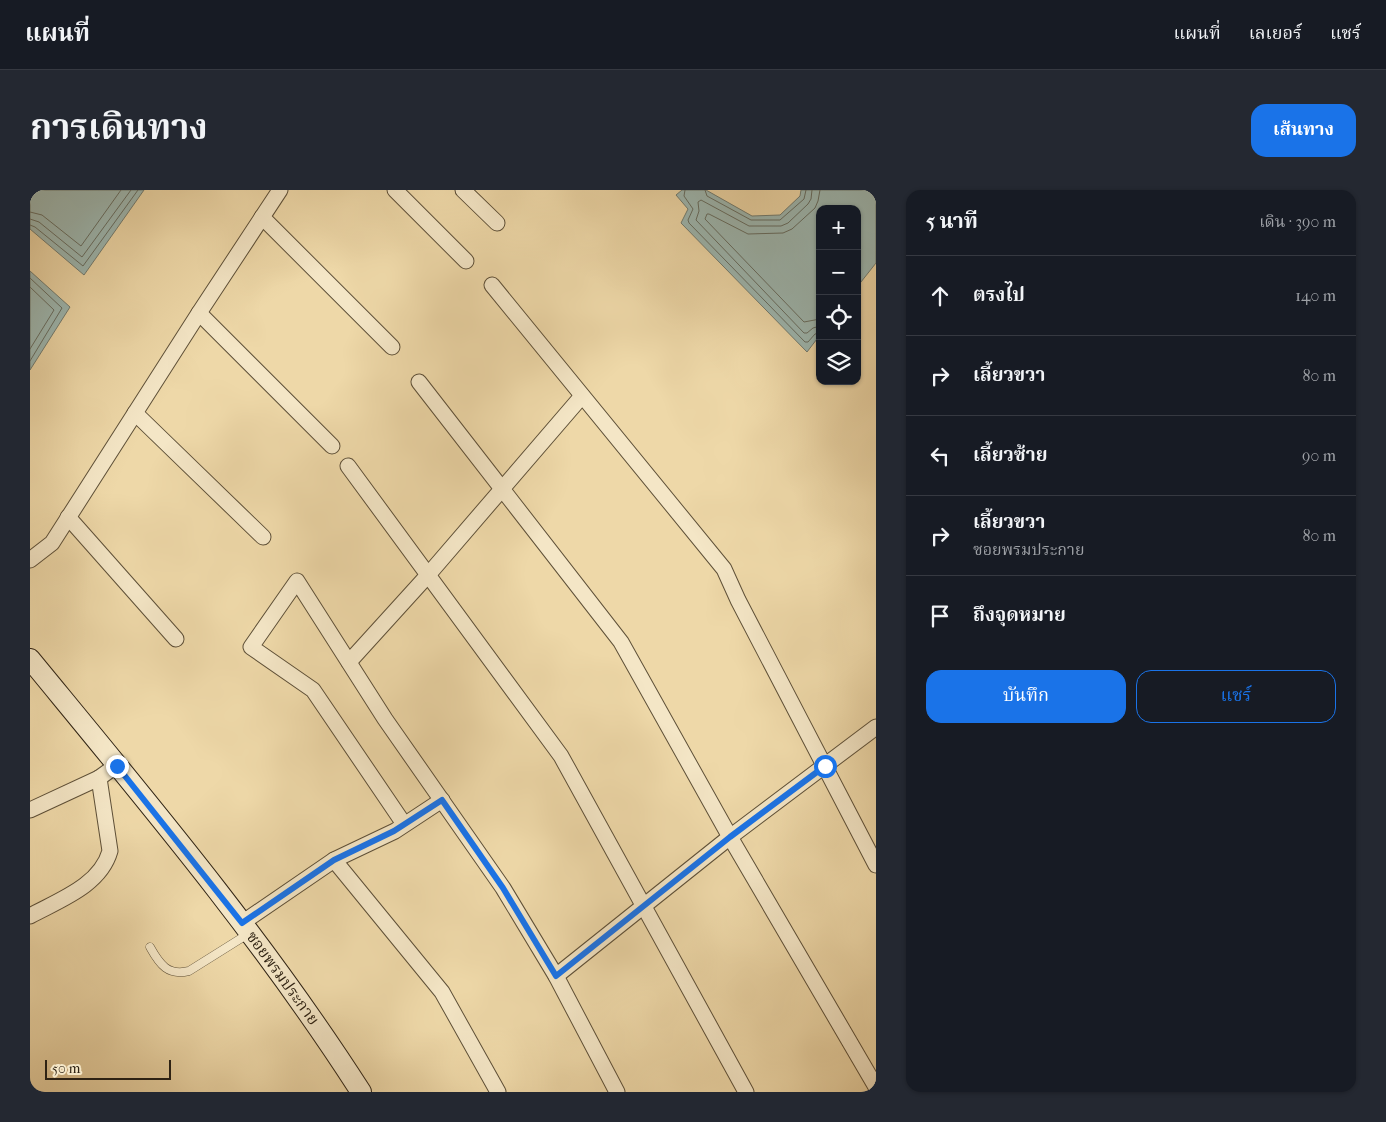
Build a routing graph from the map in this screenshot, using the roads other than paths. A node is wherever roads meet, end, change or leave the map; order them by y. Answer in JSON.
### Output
{"nodes":[{"id":1,"x":280,"y":190,"type":"edge"},
{"id":2,"x":463,"y":190,"type":"edge"},
{"id":3,"x":398,"y":191,"type":"edge"},
{"id":4,"x":262,"y":217,"type":"junction"},
{"id":5,"x":497,"y":223,"type":"dead end"},
{"id":6,"x":466,"y":261,"type":"dead end"},
{"id":7,"x":492,"y":285,"type":"dead end"},
{"id":8,"x":199,"y":313,"type":"junction"},
{"id":9,"x":392,"y":347,"type":"dead end"},
{"id":10,"x":419,"y":382,"type":"dead end"},
{"id":11,"x":582,"y":396,"type":"junction"},
{"id":12,"x":135,"y":413,"type":"junction"},
{"id":13,"x":332,"y":446,"type":"dead end"},
{"id":14,"x":348,"y":466,"type":"dead end"},
{"id":15,"x":502,"y":488,"type":"junction"},
{"id":16,"x":68,"y":517,"type":"junction"},
{"id":17,"x":262,"y":537,"type":"dead end"},
{"id":18,"x":30,"y":560,"type":"edge"},
{"id":19,"x":428,"y":575,"type":"junction"},
{"id":20,"x":176,"y":639,"type":"dead end"},
{"id":21,"x":30,"y":658,"type":"edge"},
{"id":22,"x":349,"y":662,"type":"junction"},
{"id":23,"x":876,"y":727,"type":"edge"},
{"id":24,"x":117,"y":766,"type":"junction"},
{"id":25,"x":825,"y":766,"type":"junction"},
{"id":26,"x":99,"y":778,"type":"junction"},
{"id":27,"x":442,"y":800,"type":"junction"},
{"id":28,"x":30,"y":810,"type":"edge"},
{"id":29,"x":404,"y":824,"type":"junction"},
{"id":30,"x":730,"y":837,"type":"junction"},
{"id":31,"x":334,"y":860,"type":"junction"},
{"id":32,"x":876,"y":865,"type":"edge"},
{"id":33,"x":643,"y":905,"type":"junction"},
{"id":34,"x":30,"y":916,"type":"edge"},
{"id":35,"x":245,"y":928,"type":"junction"},
{"id":36,"x":150,"y":948,"type":"dead end"},
{"id":37,"x":556,"y":976,"type":"junction"},
{"id":38,"x":876,"y":1087,"type":"edge"},
{"id":39,"x":361,"y":1092,"type":"edge"},
{"id":40,"x":498,"y":1092,"type":"edge"},
{"id":41,"x":617,"y":1092,"type":"edge"},
{"id":42,"x":746,"y":1092,"type":"edge"}],
"edges":[{"from":1,"to":4,"type":"street"},
{"from":2,"to":5,"type":"street"},
{"from":3,"to":6,"type":"street"},
{"from":4,"to":8,"type":"street"},
{"from":4,"to":9,"type":"street"},
{"from":7,"to":11,"type":"street"},
{"from":8,"to":12,"type":"street"},
{"from":8,"to":13,"type":"street"},
{"from":10,"to":15,"type":"street"},
{"from":11,"to":15,"type":"street"},
{"from":11,"to":25,"type":"street"},
{"from":12,"to":16,"type":"street"},
{"from":12,"to":17,"type":"street"},
{"from":14,"to":19,"type":"street"},
{"from":15,"to":19,"type":"street"},
{"from":15,"to":30,"type":"street"},
{"from":16,"to":18,"type":"street"},
{"from":16,"to":20,"type":"street"},
{"from":19,"to":22,"type":"street"},
{"from":19,"to":33,"type":"street"},
{"from":21,"to":24,"type":"street","name":"ซอยพรมประกาย"},
{"from":22,"to":27,"type":"street"},
{"from":22,"to":29,"type":"street"},
{"from":23,"to":25,"type":"street"},
{"from":24,"to":26,"type":"street"},
{"from":24,"to":35,"type":"street","name":"ซอยพรมประกาย"},
{"from":25,"to":30,"type":"street"},
{"from":25,"to":32,"type":"street"},
{"from":26,"to":28,"type":"street"},
{"from":26,"to":34,"type":"street"},
{"from":27,"to":29,"type":"street"},
{"from":27,"to":37,"type":"street"},
{"from":29,"to":31,"type":"street"},
{"from":30,"to":33,"type":"street"},
{"from":30,"to":38,"type":"street"},
{"from":31,"to":35,"type":"street"},
{"from":31,"to":40,"type":"street"},
{"from":33,"to":37,"type":"street"},
{"from":33,"to":42,"type":"street"},
{"from":35,"to":36,"type":"lane"},
{"from":35,"to":39,"type":"street","name":"ซอยพรมประกาย"},
{"from":37,"to":41,"type":"street"}]}
